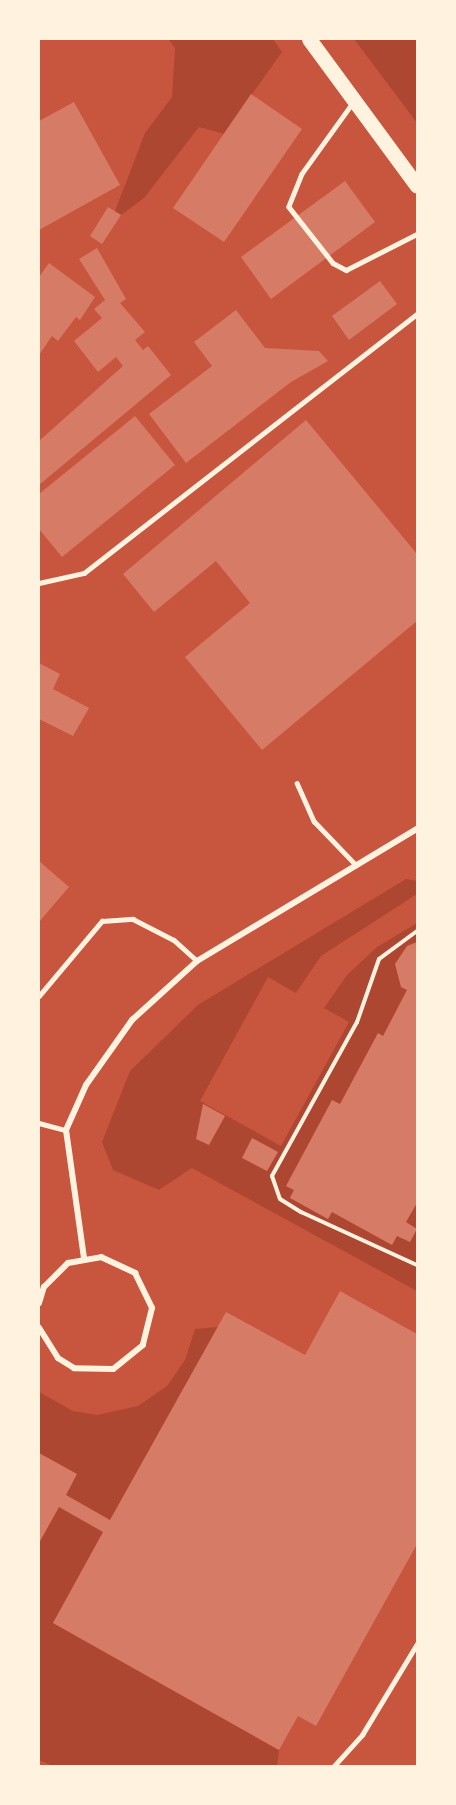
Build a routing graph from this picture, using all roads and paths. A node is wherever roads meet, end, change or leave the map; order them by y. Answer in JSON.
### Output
{"nodes":[{"id":1,"x":309,"y":39,"type":"edge"},
{"id":2,"x":355,"y":100,"type":"junction"},
{"id":3,"x":417,"y":186,"type":"edge"},
{"id":4,"x":417,"y":234,"type":"edge"},
{"id":5,"x":417,"y":314,"type":"edge"},
{"id":6,"x":39,"y":584,"type":"edge"},
{"id":7,"x":297,"y":783,"type":"dead end"},
{"id":8,"x":417,"y":829,"type":"edge"},
{"id":9,"x":356,"y":865,"type":"junction"},
{"id":10,"x":417,"y":931,"type":"edge"},
{"id":11,"x":197,"y":961,"type":"junction"},
{"id":12,"x":39,"y":996,"type":"edge"},
{"id":13,"x":39,"y":1123,"type":"edge"},
{"id":14,"x":66,"y":1130,"type":"junction"},
{"id":15,"x":84,"y":1257,"type":"junction"},
{"id":16,"x":417,"y":1264,"type":"edge"},
{"id":17,"x":39,"y":1303,"type":"edge"},
{"id":18,"x":39,"y":1326,"type":"edge"},
{"id":19,"x":417,"y":1644,"type":"edge"},
{"id":20,"x":334,"y":1766,"type":"edge"}],
"edges":[{"from":1,"to":2,"type":"main road"},
{"from":2,"to":3,"type":"main road"},
{"from":2,"to":4,"type":"lane"},
{"from":5,"to":6,"type":"lane"},
{"from":7,"to":9,"type":"lane"},
{"from":8,"to":9,"type":"street"},
{"from":9,"to":11,"type":"street"},
{"from":10,"to":16,"type":"path"},
{"from":11,"to":12,"type":"lane"},
{"from":11,"to":14,"type":"street"},
{"from":13,"to":14,"type":"lane"},
{"from":14,"to":15,"type":"street"},
{"from":15,"to":17,"type":"street"},
{"from":15,"to":18,"type":"street"},
{"from":19,"to":20,"type":"lane"}]}
